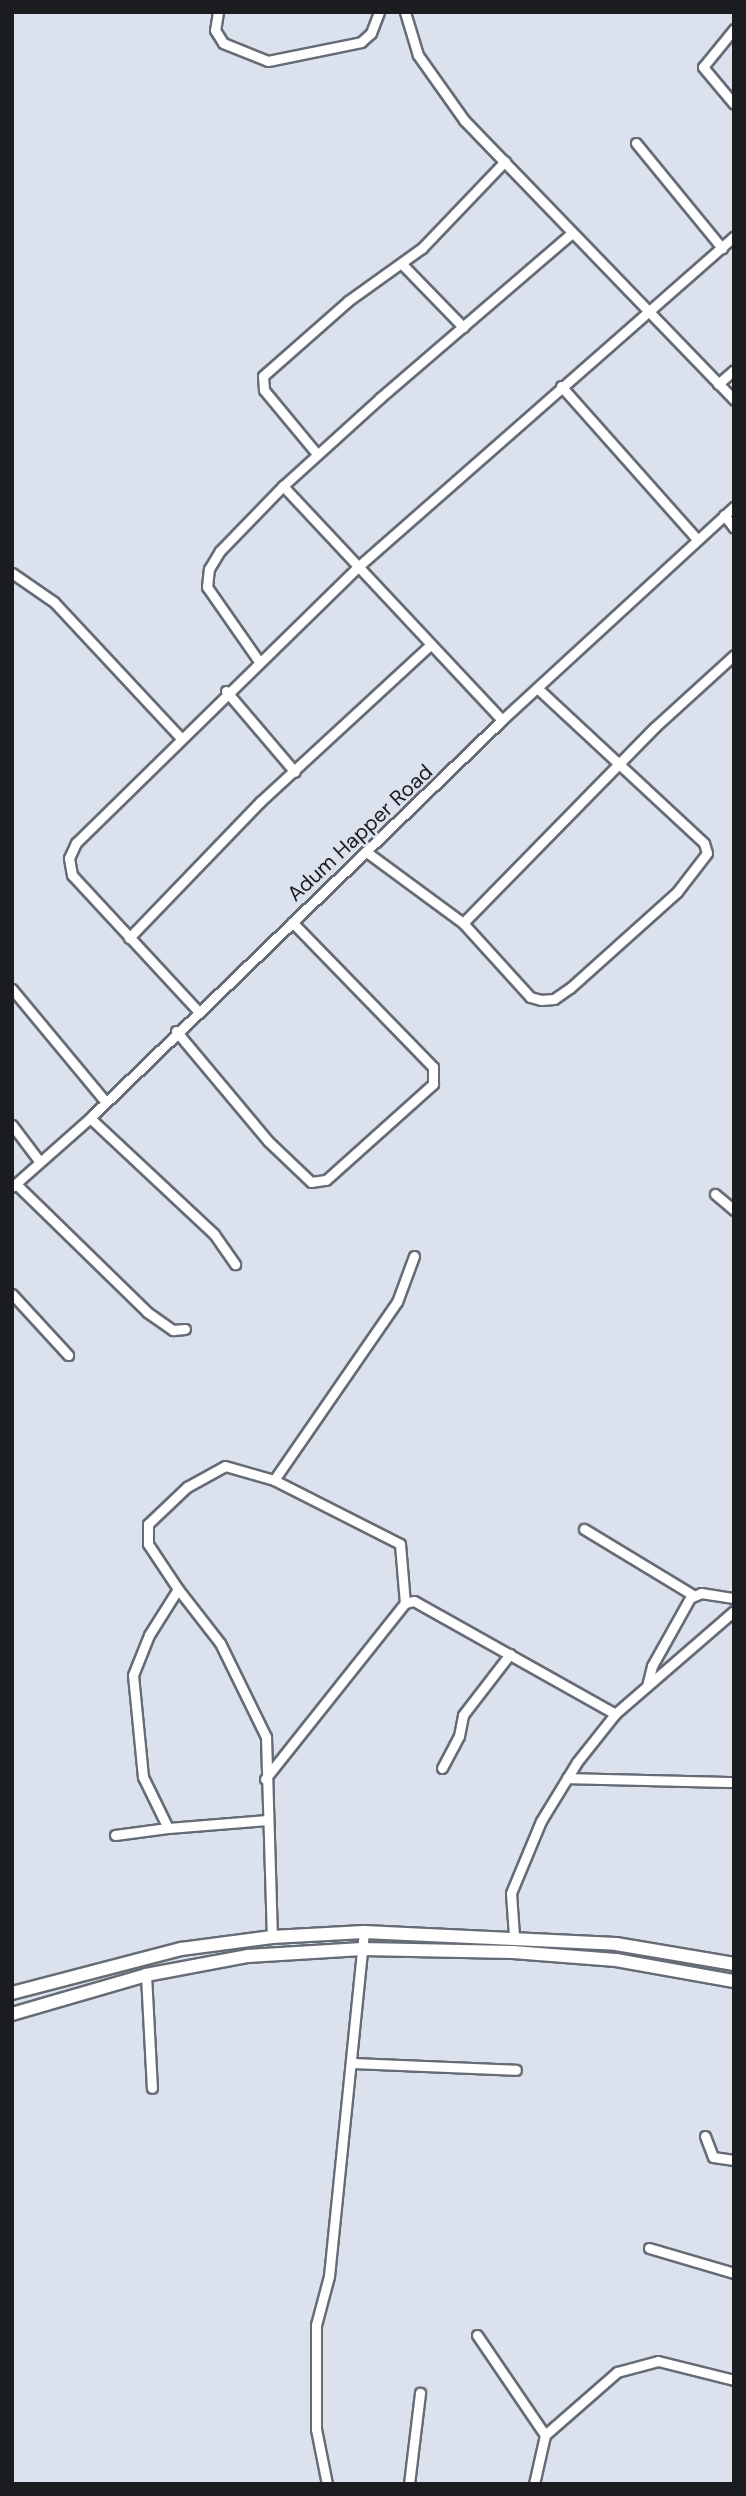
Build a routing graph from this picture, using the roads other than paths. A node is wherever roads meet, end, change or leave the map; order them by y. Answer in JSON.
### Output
{"nodes":[{"id":1,"x":218,"y":12,"type":"edge"},
{"id":2,"x":379,"y":12,"type":"edge"},
{"id":3,"x":405,"y":12,"type":"edge"},
{"id":4,"x":734,"y":29,"type":"edge"},
{"id":5,"x":734,"y":104,"type":"edge"},
{"id":6,"x":636,"y":143,"type":"dead end"},
{"id":7,"x":505,"y":161,"type":"junction"},
{"id":8,"x":571,"y":234,"type":"junction"},
{"id":9,"x":734,"y":237,"type":"edge"},
{"id":10,"x":722,"y":248,"type":"junction"},
{"id":11,"x":402,"y":264,"type":"junction"},
{"id":12,"x":648,"y":313,"type":"junction"},
{"id":13,"x":463,"y":327,"type":"junction"},
{"id":14,"x":734,"y":370,"type":"edge"},
{"id":15,"x":718,"y":384,"type":"junction"},
{"id":16,"x":561,"y":386,"type":"junction"},
{"id":17,"x":734,"y":400,"type":"edge"},
{"id":18,"x":317,"y":454,"type":"junction"},
{"id":19,"x":283,"y":486,"type":"junction"},
{"id":20,"x":734,"y":507,"type":"edge"},
{"id":21,"x":723,"y":515,"type":"junction"},
{"id":22,"x":734,"y":528,"type":"edge"},
{"id":23,"x":696,"y":538,"type":"junction"},
{"id":24,"x":359,"y":566,"type":"junction"},
{"id":25,"x":12,"y":573,"type":"edge"},
{"id":26,"x":429,"y":646,"type":"junction"},
{"id":27,"x":734,"y":655,"type":"edge"},
{"id":28,"x":258,"y":660,"type":"junction"},
{"id":29,"x":538,"y":689,"type":"junction"},
{"id":30,"x":226,"y":691,"type":"junction"},
{"id":31,"x":502,"y":720,"type":"junction"},
{"id":32,"x":180,"y":737,"type":"junction"},
{"id":33,"x":621,"y":765,"type":"junction"},
{"id":34,"x":295,"y":772,"type":"junction"},
{"id":35,"x":368,"y":853,"type":"junction"},
{"id":36,"x":292,"y":922,"type":"junction"},
{"id":37,"x":463,"y":923,"type":"junction"},
{"id":38,"x":129,"y":938,"type":"junction"},
{"id":39,"x":12,"y":989,"type":"edge"},
{"id":40,"x":198,"y":1012,"type":"junction"},
{"id":41,"x":176,"y":1031,"type":"junction"},
{"id":42,"x":105,"y":1101,"type":"junction"},
{"id":43,"x":90,"y":1118,"type":"junction"},
{"id":44,"x":12,"y":1125,"type":"edge"},
{"id":45,"x":40,"y":1162,"type":"junction"},
{"id":46,"x":14,"y":1186,"type":"edge"},
{"id":47,"x":715,"y":1194,"type":"dead end"},
{"id":48,"x":734,"y":1210,"type":"edge"},
{"id":49,"x":414,"y":1256,"type":"dead end"},
{"id":50,"x":235,"y":1264,"type":"dead end"},
{"id":51,"x":12,"y":1294,"type":"edge"},
{"id":52,"x":185,"y":1329,"type":"dead end"},
{"id":53,"x":68,"y":1355,"type":"dead end"},
{"id":54,"x":274,"y":1480,"type":"junction"},
{"id":55,"x":584,"y":1529,"type":"dead end"},
{"id":56,"x":177,"y":1589,"type":"junction"},
{"id":57,"x":694,"y":1595,"type":"junction"},
{"id":58,"x":734,"y":1598,"type":"edge"},
{"id":59,"x":405,"y":1603,"type":"junction"},
{"id":60,"x":734,"y":1611,"type":"edge"},
{"id":61,"x":510,"y":1654,"type":"junction"},
{"id":62,"x":647,"y":1686,"type":"junction"},
{"id":63,"x":615,"y":1714,"type":"junction"},
{"id":64,"x":442,"y":1768,"type":"dead end"},
{"id":65,"x":567,"y":1777,"type":"junction"},
{"id":66,"x":265,"y":1779,"type":"junction"},
{"id":67,"x":734,"y":1782,"type":"edge"},
{"id":68,"x":267,"y":1821,"type":"junction"},
{"id":69,"x":168,"y":1828,"type":"junction"},
{"id":70,"x":115,"y":1835,"type":"dead end"},
{"id":71,"x":365,"y":1932,"type":"junction"},
{"id":72,"x":514,"y":1936,"type":"junction"},
{"id":73,"x":272,"y":1937,"type":"junction"},
{"id":74,"x":362,"y":1949,"type":"junction"},
{"id":75,"x":734,"y":1964,"type":"edge"},
{"id":76,"x":146,"y":1975,"type":"junction"},
{"id":77,"x":734,"y":1981,"type":"edge"},
{"id":78,"x":12,"y":1993,"type":"edge"},
{"id":79,"x":12,"y":2014,"type":"edge"},
{"id":80,"x":351,"y":2063,"type":"junction"},
{"id":81,"x":516,"y":2070,"type":"dead end"},
{"id":82,"x":152,"y":2088,"type":"dead end"},
{"id":83,"x":705,"y":2136,"type":"dead end"},
{"id":84,"x":734,"y":2160,"type":"edge"},
{"id":85,"x":649,"y":2248,"type":"dead end"},
{"id":86,"x":734,"y":2273,"type":"edge"},
{"id":87,"x":477,"y":2335,"type":"dead end"},
{"id":88,"x":734,"y":2380,"type":"edge"},
{"id":89,"x":420,"y":2393,"type":"dead end"},
{"id":90,"x":545,"y":2435,"type":"junction"},
{"id":91,"x":327,"y":2484,"type":"edge"},
{"id":92,"x":409,"y":2484,"type":"edge"},
{"id":93,"x":534,"y":2484,"type":"edge"}],
"edges":[{"from":1,"to":2,"type":"street"},
{"from":3,"to":7,"type":"street"},
{"from":4,"to":5,"type":"street"},
{"from":6,"to":10,"type":"street"},
{"from":7,"to":8,"type":"street"},
{"from":7,"to":11,"type":"street"},
{"from":8,"to":12,"type":"street"},
{"from":8,"to":13,"type":"street"},
{"from":9,"to":10,"type":"street"},
{"from":10,"to":12,"type":"street"},
{"from":11,"to":13,"type":"street"},
{"from":11,"to":18,"type":"street"},
{"from":12,"to":15,"type":"street"},
{"from":12,"to":16,"type":"street"},
{"from":13,"to":18,"type":"street"},
{"from":14,"to":15,"type":"street"},
{"from":15,"to":17,"type":"street"},
{"from":16,"to":23,"type":"street"},
{"from":16,"to":24,"type":"street"},
{"from":18,"to":19,"type":"street"},
{"from":19,"to":24,"type":"street"},
{"from":19,"to":28,"type":"street"},
{"from":20,"to":21,"type":"street","name":"Adum Happer Road"},
{"from":21,"to":22,"type":"street"},
{"from":21,"to":23,"type":"street","name":"Adum Happer Road"},
{"from":23,"to":29,"type":"street","name":"Adum Happer Road"},
{"from":24,"to":26,"type":"street"},
{"from":24,"to":28,"type":"street"},
{"from":25,"to":32,"type":"street"},
{"from":26,"to":31,"type":"street"},
{"from":26,"to":34,"type":"street"},
{"from":27,"to":33,"type":"street"},
{"from":28,"to":30,"type":"street"},
{"from":29,"to":31,"type":"street","name":"Adum Happer Road"},
{"from":29,"to":33,"type":"street"},
{"from":30,"to":32,"type":"street"},
{"from":30,"to":34,"type":"street"},
{"from":31,"to":35,"type":"street","name":"Adum Happer Road"},
{"from":32,"to":38,"type":"street"},
{"from":33,"to":37,"type":"street"},
{"from":33,"to":37,"type":"street"},
{"from":34,"to":38,"type":"street"},
{"from":35,"to":36,"type":"street","name":"Adum Happer Road"},
{"from":35,"to":37,"type":"street"},
{"from":36,"to":40,"type":"street","name":"Adum Happer Road"},
{"from":36,"to":41,"type":"street"},
{"from":38,"to":40,"type":"street"},
{"from":39,"to":42,"type":"street"},
{"from":40,"to":41,"type":"street","name":"Adum Happer Road"},
{"from":41,"to":42,"type":"street","name":"Adum Happer Road"},
{"from":42,"to":43,"type":"street","name":"Adum Happer Road"},
{"from":43,"to":45,"type":"street","name":"Adum Happer Road"},
{"from":43,"to":50,"type":"street"},
{"from":44,"to":45,"type":"street"},
{"from":45,"to":46,"type":"street","name":"Adum Happer Road"},
{"from":46,"to":52,"type":"street"},
{"from":47,"to":48,"type":"street"},
{"from":49,"to":54,"type":"street"},
{"from":51,"to":53,"type":"street"},
{"from":54,"to":56,"type":"street"},
{"from":54,"to":59,"type":"street"},
{"from":55,"to":57,"type":"street"},
{"from":56,"to":66,"type":"street"},
{"from":56,"to":69,"type":"street"},
{"from":57,"to":58,"type":"street"},
{"from":57,"to":62,"type":"street"},
{"from":59,"to":61,"type":"street"},
{"from":59,"to":66,"type":"street"},
{"from":60,"to":62,"type":"street"},
{"from":61,"to":63,"type":"street"},
{"from":61,"to":64,"type":"street"},
{"from":62,"to":63,"type":"street"},
{"from":63,"to":65,"type":"street"},
{"from":65,"to":67,"type":"street"},
{"from":65,"to":72,"type":"street"},
{"from":66,"to":68,"type":"street"},
{"from":68,"to":69,"type":"street"},
{"from":68,"to":73,"type":"street"},
{"from":69,"to":70,"type":"street"},
{"from":71,"to":72,"type":"street"},
{"from":71,"to":73,"type":"street"},
{"from":71,"to":74,"type":"street"},
{"from":72,"to":75,"type":"street"},
{"from":73,"to":78,"type":"street"},
{"from":74,"to":76,"type":"street"},
{"from":74,"to":77,"type":"street"},
{"from":74,"to":80,"type":"street"},
{"from":76,"to":79,"type":"street"},
{"from":76,"to":82,"type":"street"},
{"from":80,"to":81,"type":"street"},
{"from":80,"to":91,"type":"street"},
{"from":83,"to":84,"type":"street"},
{"from":85,"to":86,"type":"street"},
{"from":87,"to":90,"type":"street"},
{"from":88,"to":90,"type":"street"},
{"from":89,"to":92,"type":"street"},
{"from":90,"to":93,"type":"street"}]}
